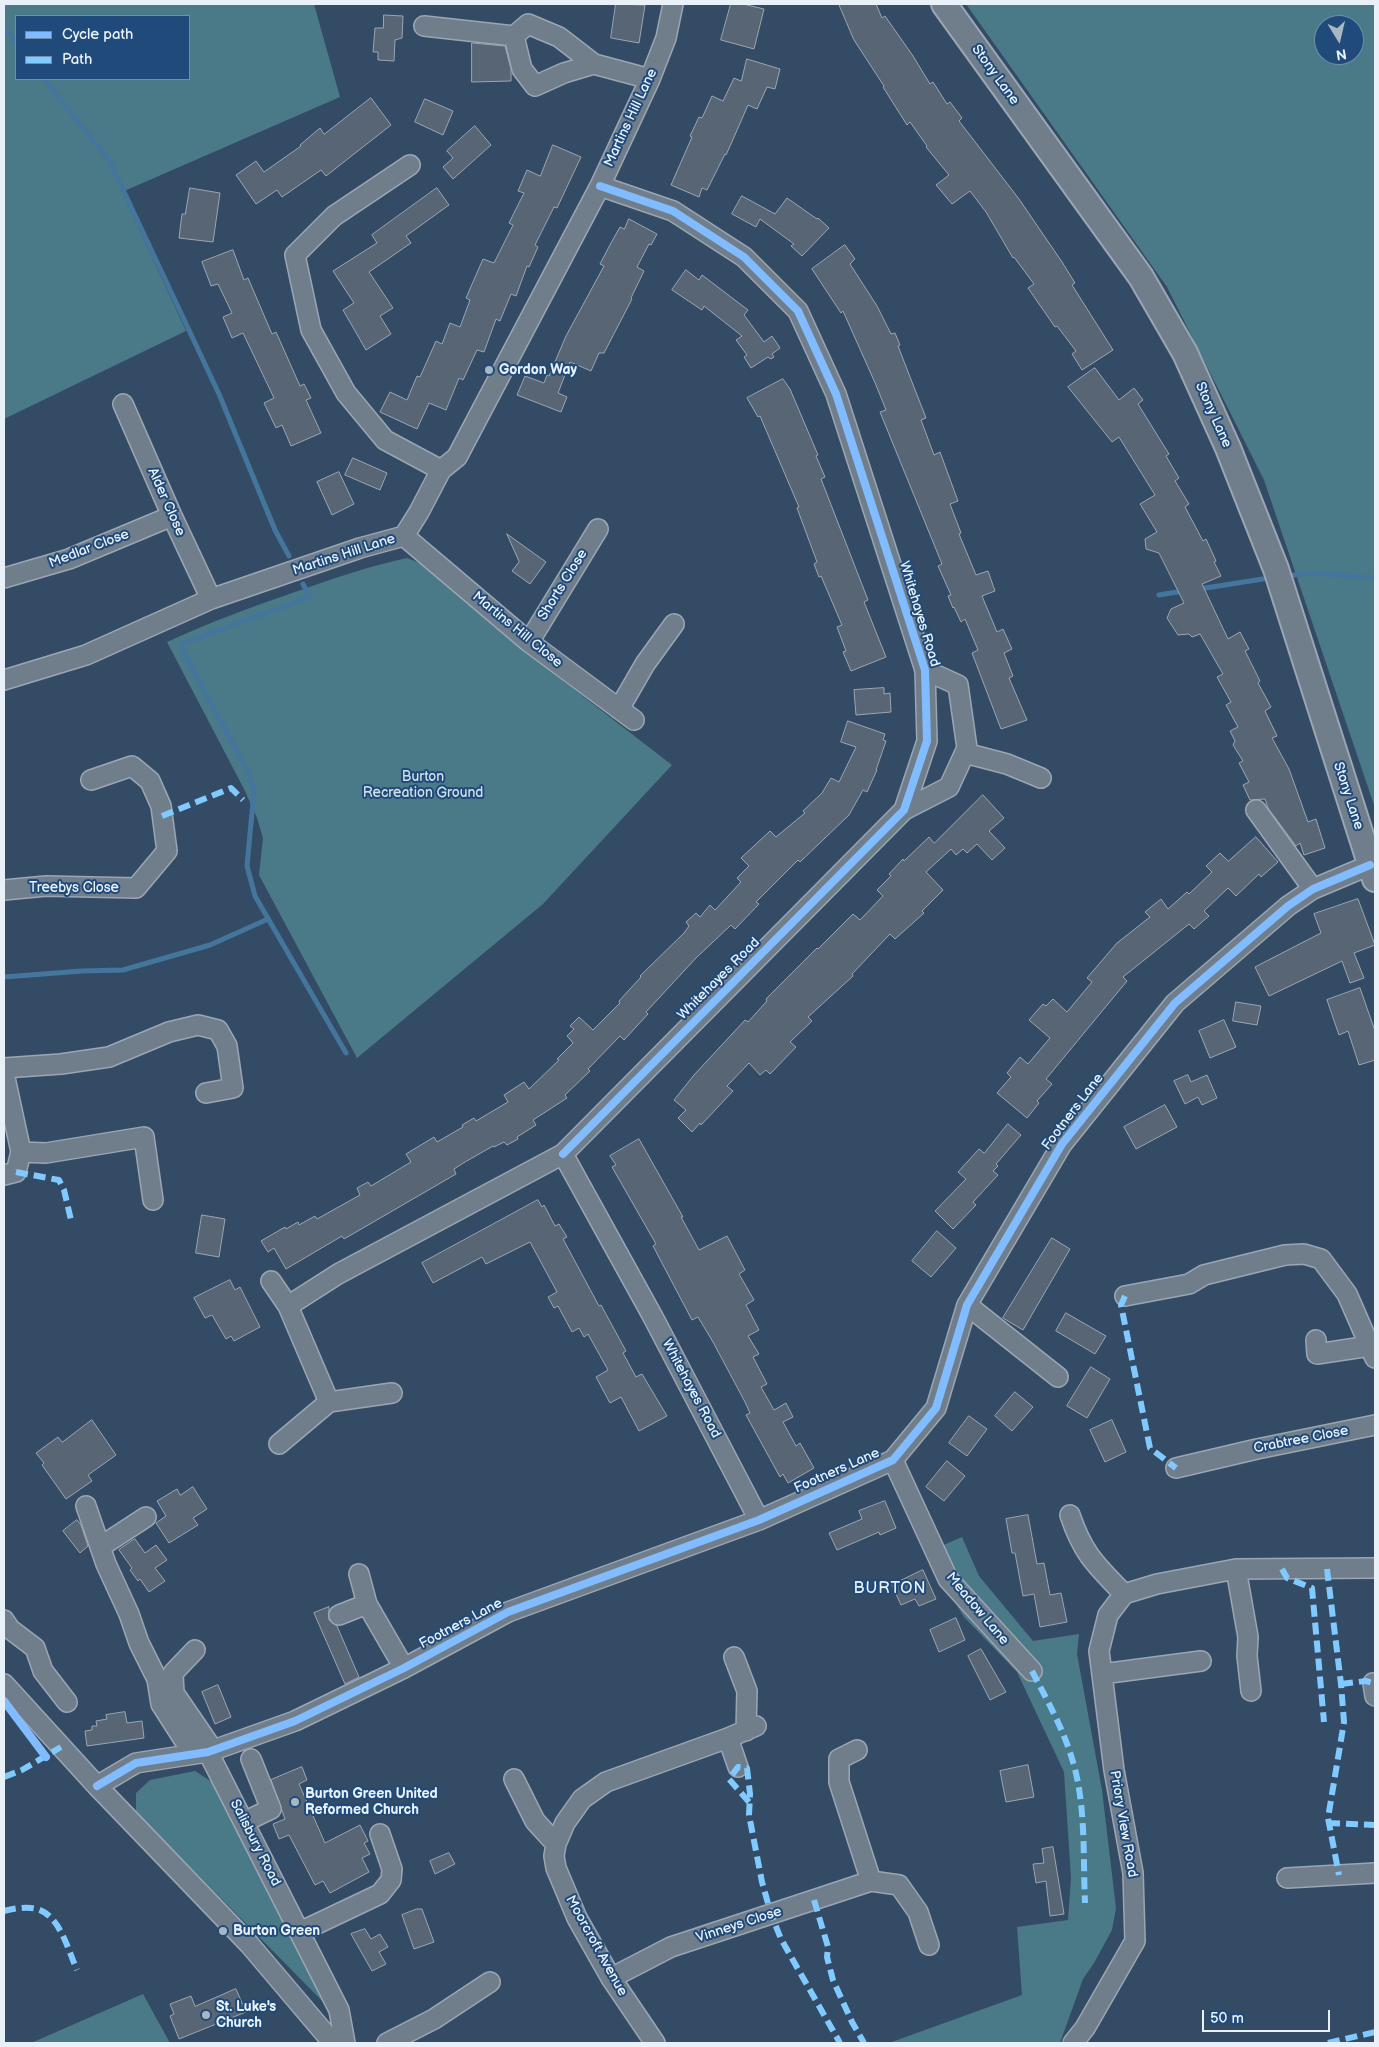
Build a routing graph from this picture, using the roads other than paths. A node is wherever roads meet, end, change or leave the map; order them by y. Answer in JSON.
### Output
{"nodes":[{"id":1,"x":673,"y":4,"type":"edge"},
{"id":2,"x":944,"y":4,"type":"edge"},
{"id":3,"x":424,"y":26,"type":"dead end"},
{"id":4,"x":514,"y":36,"type":"junction"},
{"id":5,"x":594,"y":64,"type":"junction"},
{"id":6,"x":650,"y":78,"type":"junction"},
{"id":7,"x":410,"y":165,"type":"dead end"},
{"id":8,"x":600,"y":186,"type":"junction"},
{"id":9,"x":123,"y":404,"type":"dead end"},
{"id":10,"x":441,"y":470,"type":"junction"},
{"id":11,"x":172,"y":516,"type":"junction"},
{"id":12,"x":598,"y":529,"type":"dead end"},
{"id":13,"x":404,"y":536,"type":"junction"},
{"id":14,"x":4,"y":578,"type":"edge"},
{"id":15,"x":212,"y":599,"type":"junction"},
{"id":16,"x":674,"y":624,"type":"dead end"},
{"id":17,"x":529,"y":642,"type":"junction"},
{"id":18,"x":925,"y":670,"type":"junction"},
{"id":19,"x":4,"y":680,"type":"edge"},
{"id":20,"x":619,"y":709,"type":"junction"},
{"id":21,"x":634,"y":720,"type":"dead end"},
{"id":22,"x":965,"y":753,"type":"junction"},
{"id":23,"x":1041,"y":778,"type":"dead end"},
{"id":24,"x":91,"y":780,"type":"dead end"},
{"id":25,"x":904,"y":810,"type":"junction"},
{"id":26,"x":1256,"y":810,"type":"dead end"},
{"id":27,"x":1373,"y":872,"type":"edge"},
{"id":28,"x":1313,"y":888,"type":"junction"},
{"id":29,"x":4,"y":890,"type":"edge"},
{"id":30,"x":4,"y":1068,"type":"edge"},
{"id":31,"x":4,"y":1073,"type":"edge"},
{"id":32,"x":206,"y":1092,"type":"dead end"},
{"id":33,"x":21,"y":1152,"type":"junction"},
{"id":34,"x":563,"y":1154,"type":"junction"},
{"id":35,"x":4,"y":1176,"type":"edge"},
{"id":36,"x":153,"y":1200,"type":"dead end"},
{"id":37,"x":271,"y":1281,"type":"dead end"},
{"id":38,"x":1125,"y":1296,"type":"dead end"},
{"id":39,"x":967,"y":1305,"type":"junction"},
{"id":40,"x":288,"y":1306,"type":"junction"},
{"id":41,"x":1316,"y":1340,"type":"dead end"},
{"id":42,"x":1373,"y":1352,"type":"edge"},
{"id":43,"x":1058,"y":1377,"type":"dead end"},
{"id":44,"x":392,"y":1393,"type":"dead end"},
{"id":45,"x":328,"y":1402,"type":"junction"},
{"id":46,"x":1375,"y":1426,"type":"edge"},
{"id":47,"x":279,"y":1444,"type":"dead end"},
{"id":48,"x":893,"y":1460,"type":"junction"},
{"id":49,"x":1176,"y":1468,"type":"dead end"},
{"id":50,"x":86,"y":1506,"type":"dead end"},
{"id":51,"x":1070,"y":1515,"type":"dead end"},
{"id":52,"x":146,"y":1517,"type":"dead end"},
{"id":53,"x":759,"y":1520,"type":"junction"},
{"id":54,"x":100,"y":1547,"type":"junction"},
{"id":55,"x":1375,"y":1568,"type":"edge"},
{"id":56,"x":1236,"y":1569,"type":"junction"},
{"id":57,"x":359,"y":1574,"type":"dead end"},
{"id":58,"x":1124,"y":1594,"type":"junction"},
{"id":59,"x":367,"y":1604,"type":"junction"},
{"id":60,"x":339,"y":1614,"type":"dead end"},
{"id":61,"x":4,"y":1620,"type":"edge"},
{"id":62,"x":195,"y":1650,"type":"dead end"},
{"id":63,"x":734,"y":1657,"type":"dead end"},
{"id":64,"x":1201,"y":1661,"type":"dead end"},
{"id":65,"x":404,"y":1668,"type":"junction"},
{"id":66,"x":1032,"y":1671,"type":"dead end"},
{"id":67,"x":1102,"y":1674,"type":"junction"},
{"id":68,"x":1375,"y":1683,"type":"edge"},
{"id":69,"x":4,"y":1684,"type":"edge"},
{"id":70,"x":1251,"y":1691,"type":"dead end"},
{"id":71,"x":1375,"y":1696,"type":"edge"},
{"id":72,"x":67,"y":1702,"type":"dead end"},
{"id":73,"x":728,"y":1738,"type":"junction"},
{"id":74,"x":857,"y":1750,"type":"dead end"},
{"id":75,"x":205,"y":1752,"type":"junction"},
{"id":76,"x":251,"y":1759,"type":"dead end"},
{"id":77,"x":738,"y":1767,"type":"dead end"},
{"id":78,"x":514,"y":1779,"type":"dead end"},
{"id":79,"x":97,"y":1786,"type":"junction"},
{"id":80,"x":244,"y":1822,"type":"junction"},
{"id":81,"x":380,"y":1834,"type":"dead end"},
{"id":82,"x":556,"y":1844,"type":"junction"},
{"id":83,"x":1375,"y":1873,"type":"edge"},
{"id":84,"x":1287,"y":1878,"type":"dead end"},
{"id":85,"x":871,"y":1881,"type":"junction"},
{"id":86,"x":300,"y":1932,"type":"junction"},
{"id":87,"x":929,"y":1945,"type":"dead end"},
{"id":88,"x":611,"y":1978,"type":"junction"},
{"id":89,"x":490,"y":1982,"type":"dead end"},
{"id":90,"x":333,"y":2043,"type":"edge"},
{"id":91,"x":345,"y":2043,"type":"edge"},
{"id":92,"x":387,"y":2043,"type":"edge"},
{"id":93,"x":655,"y":2043,"type":"edge"},
{"id":94,"x":1073,"y":2043,"type":"edge"}],
"edges":[{"from":1,"to":6,"type":"street","name":"Martins Hill Lane"},
{"from":2,"to":27,"type":"main road","name":"Stony Lane"},
{"from":3,"to":4,"type":"street"},
{"from":4,"to":5,"type":"street"},
{"from":4,"to":5,"type":"street"},
{"from":5,"to":6,"type":"street"},
{"from":6,"to":8,"type":"street","name":"Martins Hill Lane"},
{"from":7,"to":10,"type":"street"},
{"from":8,"to":10,"type":"street","name":"Martins Hill Lane"},
{"from":8,"to":18,"type":"street","name":"Whitehayes Road"},
{"from":9,"to":11,"type":"street","name":"Alder Close"},
{"from":10,"to":13,"type":"street","name":"Martins Hill Lane"},
{"from":11,"to":14,"type":"street","name":"Medlar Close"},
{"from":11,"to":15,"type":"street","name":"Alder Close"},
{"from":12,"to":17,"type":"street","name":"Shorts Close"},
{"from":13,"to":15,"type":"street","name":"Martins Hill Lane"},
{"from":13,"to":17,"type":"street","name":"Martins Hill Close"},
{"from":15,"to":19,"type":"street","name":"Martins Hill Lane"},
{"from":16,"to":20,"type":"street"},
{"from":17,"to":20,"type":"street","name":"Martins Hill Close"},
{"from":18,"to":22,"type":"street","name":"Whitehayes Road"},
{"from":18,"to":25,"type":"street","name":"Whitehayes Road"},
{"from":20,"to":21,"type":"street","name":"Martins Hill Close"},
{"from":22,"to":23,"type":"street"},
{"from":22,"to":25,"type":"street","name":"Whitehayes Road"},
{"from":24,"to":29,"type":"street","name":"Treebys Close"},
{"from":25,"to":34,"type":"street","name":"Whitehayes Road"},
{"from":26,"to":28,"type":"street"},
{"from":27,"to":28,"type":"street","name":"Footners Lane"},
{"from":28,"to":39,"type":"street","name":"Footners Lane"},
{"from":30,"to":32,"type":"street"},
{"from":31,"to":33,"type":"street"},
{"from":33,"to":35,"type":"street"},
{"from":33,"to":36,"type":"street"},
{"from":34,"to":40,"type":"street","name":"Whitehayes Road"},
{"from":34,"to":53,"type":"street","name":"Whitehayes Road"},
{"from":37,"to":40,"type":"street"},
{"from":38,"to":42,"type":"street"},
{"from":39,"to":43,"type":"street"},
{"from":39,"to":48,"type":"street","name":"Footners Lane"},
{"from":40,"to":45,"type":"street"},
{"from":41,"to":42,"type":"street"},
{"from":44,"to":45,"type":"street"},
{"from":45,"to":47,"type":"street"},
{"from":46,"to":49,"type":"street","name":"Crabtree Close"},
{"from":48,"to":53,"type":"street","name":"Footners Lane"},
{"from":48,"to":66,"type":"street","name":"Meadow Lane"},
{"from":50,"to":54,"type":"street"},
{"from":51,"to":58,"type":"street"},
{"from":52,"to":54,"type":"street"},
{"from":53,"to":65,"type":"street","name":"Footners Lane"},
{"from":54,"to":75,"type":"street"},
{"from":55,"to":56,"type":"street"},
{"from":56,"to":58,"type":"street"},
{"from":56,"to":70,"type":"street"},
{"from":57,"to":59,"type":"street"},
{"from":58,"to":67,"type":"street","name":"Priory View Road"},
{"from":59,"to":60,"type":"street"},
{"from":59,"to":65,"type":"street"},
{"from":61,"to":72,"type":"street"},
{"from":62,"to":75,"type":"street"},
{"from":63,"to":73,"type":"street","name":"Moorcroft Avenue"},
{"from":64,"to":67,"type":"street"},
{"from":65,"to":75,"type":"street","name":"Footners Lane"},
{"from":67,"to":94,"type":"street","name":"Priory View Road"},
{"from":68,"to":71,"type":"street"},
{"from":69,"to":79,"type":"street"},
{"from":73,"to":77,"type":"street"},
{"from":73,"to":82,"type":"street","name":"Moorcroft Avenue"},
{"from":74,"to":85,"type":"street"},
{"from":75,"to":79,"type":"street"},
{"from":75,"to":80,"type":"street","name":"Salisbury Road"},
{"from":76,"to":80,"type":"street"},
{"from":78,"to":82,"type":"street"},
{"from":79,"to":90,"type":"street"},
{"from":80,"to":86,"type":"street","name":"Salisbury Road"},
{"from":81,"to":86,"type":"street"},
{"from":82,"to":88,"type":"street","name":"Moorcroft Avenue"},
{"from":83,"to":84,"type":"street"},
{"from":85,"to":87,"type":"street","name":"Vinneys Close"},
{"from":85,"to":88,"type":"street","name":"Vinneys Close"},
{"from":86,"to":91,"type":"street","name":"Salisbury Road"},
{"from":88,"to":93,"type":"street","name":"Moorcroft Avenue"},
{"from":89,"to":92,"type":"street"}]}
